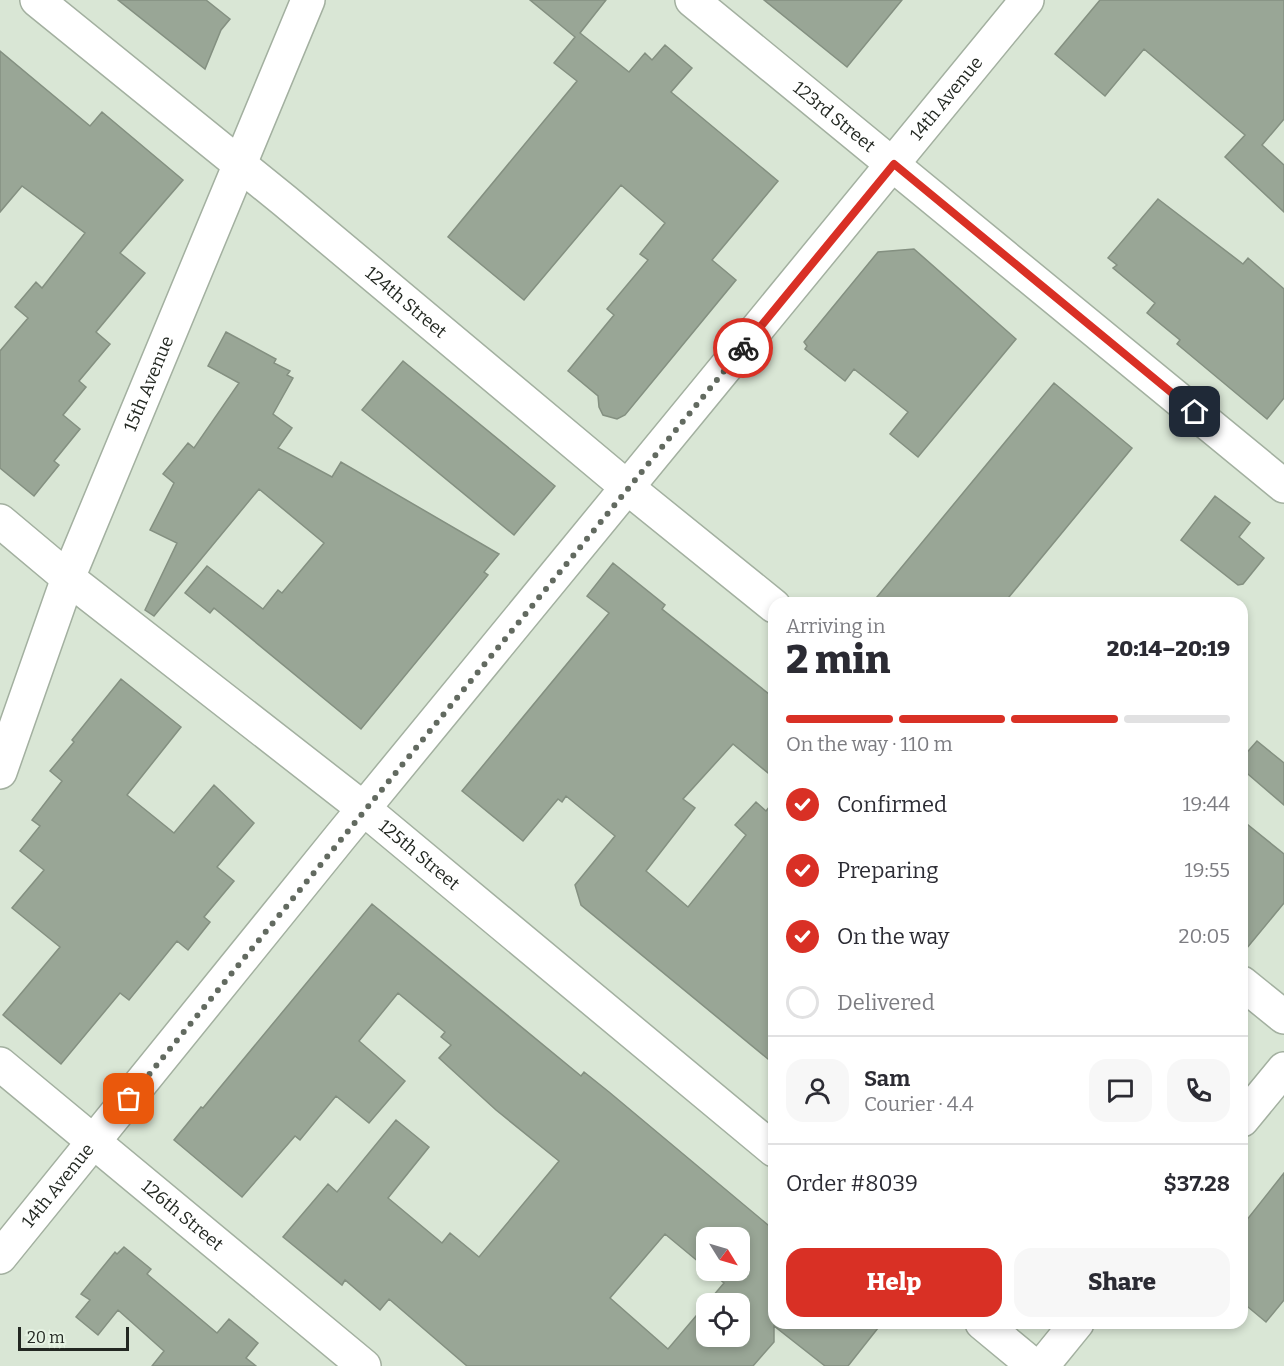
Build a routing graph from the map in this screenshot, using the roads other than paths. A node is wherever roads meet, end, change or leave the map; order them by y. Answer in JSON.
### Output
{"nodes":[{"id":1,"x":37,"y":0,"type":"edge"},
{"id":2,"x":308,"y":0,"type":"edge"},
{"id":3,"x":692,"y":0,"type":"edge"},
{"id":4,"x":1027,"y":0,"type":"edge"},
{"id":5,"x":239,"y":164,"type":"junction"},
{"id":6,"x":894,"y":164,"type":"junction"},
{"id":7,"x":1284,"y":486,"type":"edge"},
{"id":8,"x":628,"y":488,"type":"junction"},
{"id":9,"x":0,"y":521,"type":"edge"},
{"id":10,"x":68,"y":578,"type":"junction"},
{"id":11,"x":768,"y":601,"type":"edge"},
{"id":12,"x":0,"y":772,"type":"edge"},
{"id":13,"x":364,"y":809,"type":"junction"},
{"id":14,"x":1248,"y":988,"type":"edge"},
{"id":15,"x":1284,"y":1017,"type":"edge"},
{"id":16,"x":0,"y":1064,"type":"edge"},
{"id":17,"x":1284,"y":1069,"type":"edge"},
{"id":18,"x":1248,"y":1113,"type":"edge"},
{"id":19,"x":93,"y":1142,"type":"junction"},
{"id":20,"x":768,"y":1145,"type":"edge"},
{"id":21,"x":0,"y":1257,"type":"edge"},
{"id":22,"x":989,"y":1329,"type":"edge"},
{"id":23,"x":1072,"y":1329,"type":"edge"},
{"id":24,"x":364,"y":1366,"type":"edge"},
{"id":25,"x":1034,"y":1366,"type":"edge"},
{"id":26,"x":1042,"y":1366,"type":"edge"}],
"edges":[{"from":1,"to":5,"type":"street","name":"124th Street"},
{"from":2,"to":5,"type":"street","name":"15th Avenue"},
{"from":3,"to":6,"type":"street","name":"123rd Street"},
{"from":4,"to":6,"type":"street","name":"14th Avenue"},
{"from":5,"to":8,"type":"street","name":"124th Street"},
{"from":5,"to":10,"type":"street","name":"15th Avenue"},
{"from":6,"to":7,"type":"street","name":"123rd Street"},
{"from":6,"to":8,"type":"street","name":"14th Avenue"},
{"from":8,"to":11,"type":"street","name":"124th Street"},
{"from":8,"to":13,"type":"street","name":"14th Avenue"},
{"from":9,"to":10,"type":"street","name":"125th Street"},
{"from":10,"to":12,"type":"street","name":"15th Avenue"},
{"from":10,"to":13,"type":"street","name":"125th Street"},
{"from":13,"to":19,"type":"street","name":"14th Avenue"},
{"from":13,"to":20,"type":"street","name":"125th Street"},
{"from":14,"to":15,"type":"street"},
{"from":16,"to":19,"type":"street","name":"126th Street"},
{"from":17,"to":18,"type":"street"},
{"from":19,"to":21,"type":"street","name":"14th Avenue"},
{"from":19,"to":24,"type":"street","name":"126th Street"},
{"from":22,"to":25,"type":"street"},
{"from":23,"to":26,"type":"street"}]}
